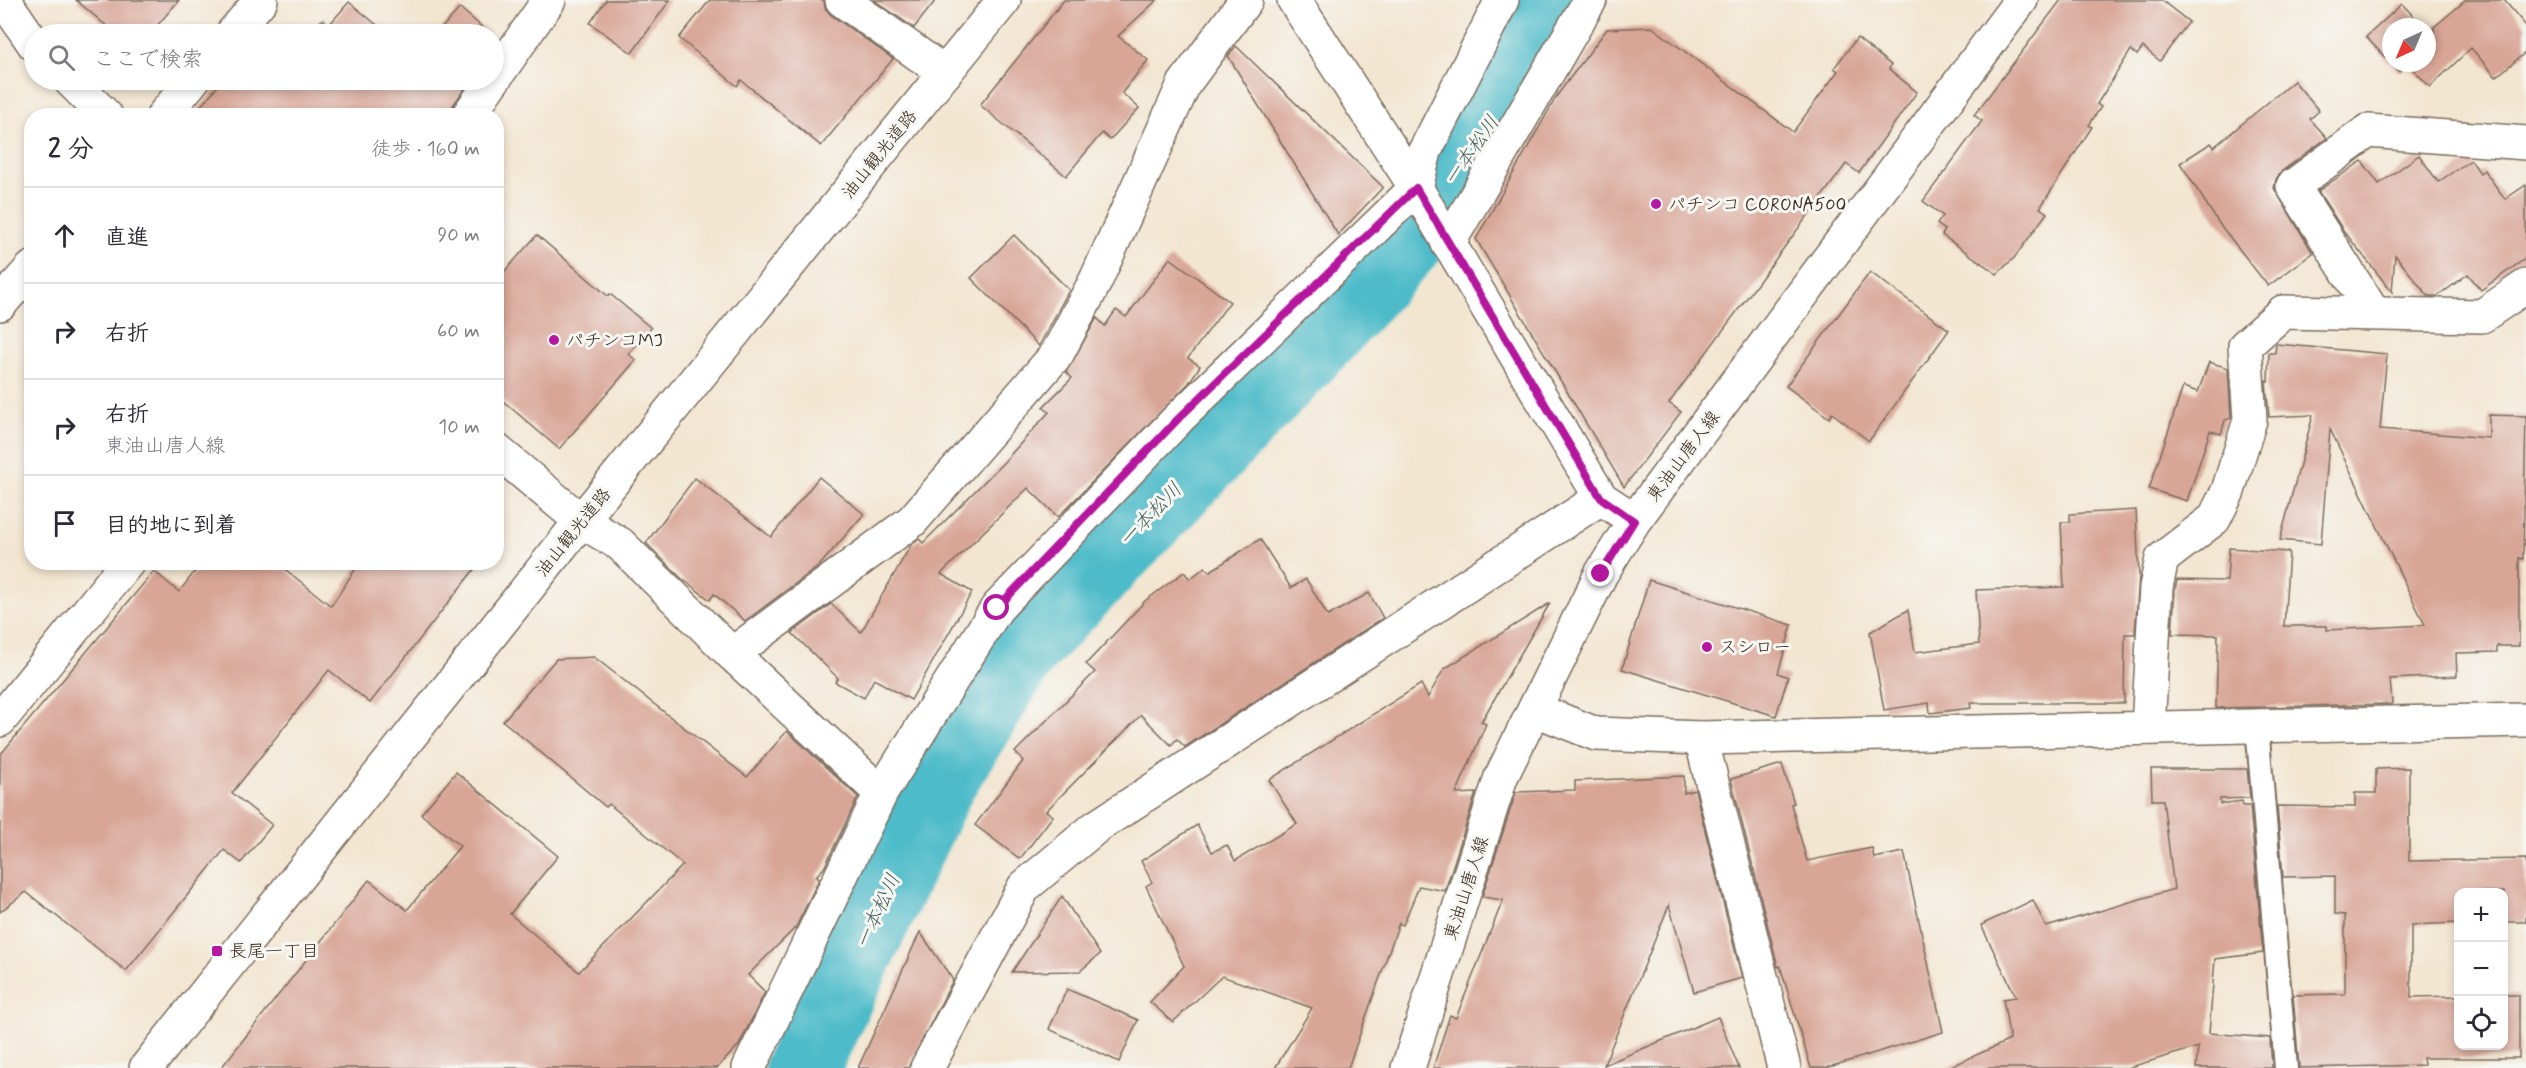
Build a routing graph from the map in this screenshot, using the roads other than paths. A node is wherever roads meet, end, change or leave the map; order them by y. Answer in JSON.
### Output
{"nodes":[{"id":1,"x":4,"y":0,"type":"edge"},
{"id":2,"x":261,"y":0,"type":"edge"},
{"id":3,"x":549,"y":0,"type":"edge"},
{"id":4,"x":842,"y":0,"type":"edge"},
{"id":5,"x":1004,"y":0,"type":"edge"},
{"id":6,"x":1246,"y":0,"type":"edge"},
{"id":7,"x":1294,"y":0,"type":"edge"},
{"id":8,"x":1502,"y":0,"type":"edge"},
{"id":9,"x":1590,"y":0,"type":"edge"},
{"id":10,"x":2021,"y":0,"type":"edge"},
{"id":11,"x":241,"y":24,"type":"edge"},
{"id":12,"x":24,"y":29,"type":"edge"},
{"id":13,"x":504,"y":63,"type":"edge"},
{"id":14,"x":945,"y":73,"type":"junction"},
{"id":15,"x":80,"y":90,"type":"edge"},
{"id":16,"x":185,"y":90,"type":"edge"},
{"id":17,"x":486,"y":90,"type":"edge"},
{"id":18,"x":98,"y":108,"type":"edge"},
{"id":19,"x":170,"y":108,"type":"edge"},
{"id":20,"x":473,"y":108,"type":"edge"},
{"id":21,"x":2526,"y":142,"type":"edge"},
{"id":22,"x":1416,"y":188,"type":"junction"},
{"id":23,"x":1445,"y":240,"type":"junction"},
{"id":24,"x":24,"y":277,"type":"edge"},
{"id":25,"x":2526,"y":286,"type":"edge"},
{"id":26,"x":0,"y":304,"type":"edge"},
{"id":27,"x":2373,"y":312,"type":"junction"},
{"id":28,"x":504,"y":457,"type":"edge"},
{"id":29,"x":1601,"y":498,"type":"junction"},
{"id":30,"x":1634,"y":521,"type":"junction"},
{"id":31,"x":581,"y":522,"type":"junction"},
{"id":32,"x":121,"y":570,"type":"edge"},
{"id":33,"x":732,"y":654,"type":"junction"},
{"id":34,"x":1536,"y":710,"type":"junction"},
{"id":35,"x":3,"y":711,"type":"edge"},
{"id":36,"x":2526,"y":720,"type":"edge"},
{"id":37,"x":2257,"y":726,"type":"junction"},
{"id":38,"x":2148,"y":728,"type":"junction"},
{"id":39,"x":1701,"y":738,"type":"junction"},
{"id":40,"x":881,"y":793,"type":"junction"},
{"id":41,"x":146,"y":1068,"type":"edge"},
{"id":42,"x":749,"y":1068,"type":"edge"},
{"id":43,"x":927,"y":1068,"type":"edge"},
{"id":44,"x":1408,"y":1068,"type":"edge"},
{"id":45,"x":1784,"y":1068,"type":"edge"},
{"id":46,"x":2286,"y":1068,"type":"edge"}],
"edges":[{"from":1,"to":12,"type":"street"},
{"from":2,"to":11,"type":"street"},
{"from":3,"to":13,"type":"street"},
{"from":4,"to":14,"type":"street"},
{"from":5,"to":14,"type":"street","name":"油山観光道路"},
{"from":6,"to":33,"type":"street"},
{"from":7,"to":22,"type":"street"},
{"from":8,"to":22,"type":"street"},
{"from":9,"to":23,"type":"street"},
{"from":10,"to":30,"type":"street","name":"東油山唐人線"},
{"from":14,"to":31,"type":"street","name":"油山観光道路"},
{"from":15,"to":18,"type":"street"},
{"from":16,"to":19,"type":"street"},
{"from":17,"to":20,"type":"street"},
{"from":21,"to":27,"type":"street"},
{"from":22,"to":23,"type":"street"},
{"from":22,"to":40,"type":"street"},
{"from":23,"to":29,"type":"street"},
{"from":24,"to":26,"type":"street"},
{"from":25,"to":27,"type":"street"},
{"from":27,"to":38,"type":"street"},
{"from":28,"to":31,"type":"street"},
{"from":29,"to":30,"type":"street"},
{"from":29,"to":43,"type":"street"},
{"from":30,"to":34,"type":"street","name":"東油山唐人線"},
{"from":31,"to":33,"type":"street"},
{"from":31,"to":41,"type":"street","name":"油山観光道路"},
{"from":32,"to":35,"type":"street"},
{"from":33,"to":40,"type":"street"},
{"from":34,"to":39,"type":"street"},
{"from":34,"to":44,"type":"street","name":"東油山唐人線"},
{"from":36,"to":37,"type":"street"},
{"from":37,"to":38,"type":"street"},
{"from":37,"to":46,"type":"lane"},
{"from":38,"to":39,"type":"street"},
{"from":39,"to":45,"type":"street"},
{"from":40,"to":42,"type":"street"}]}
